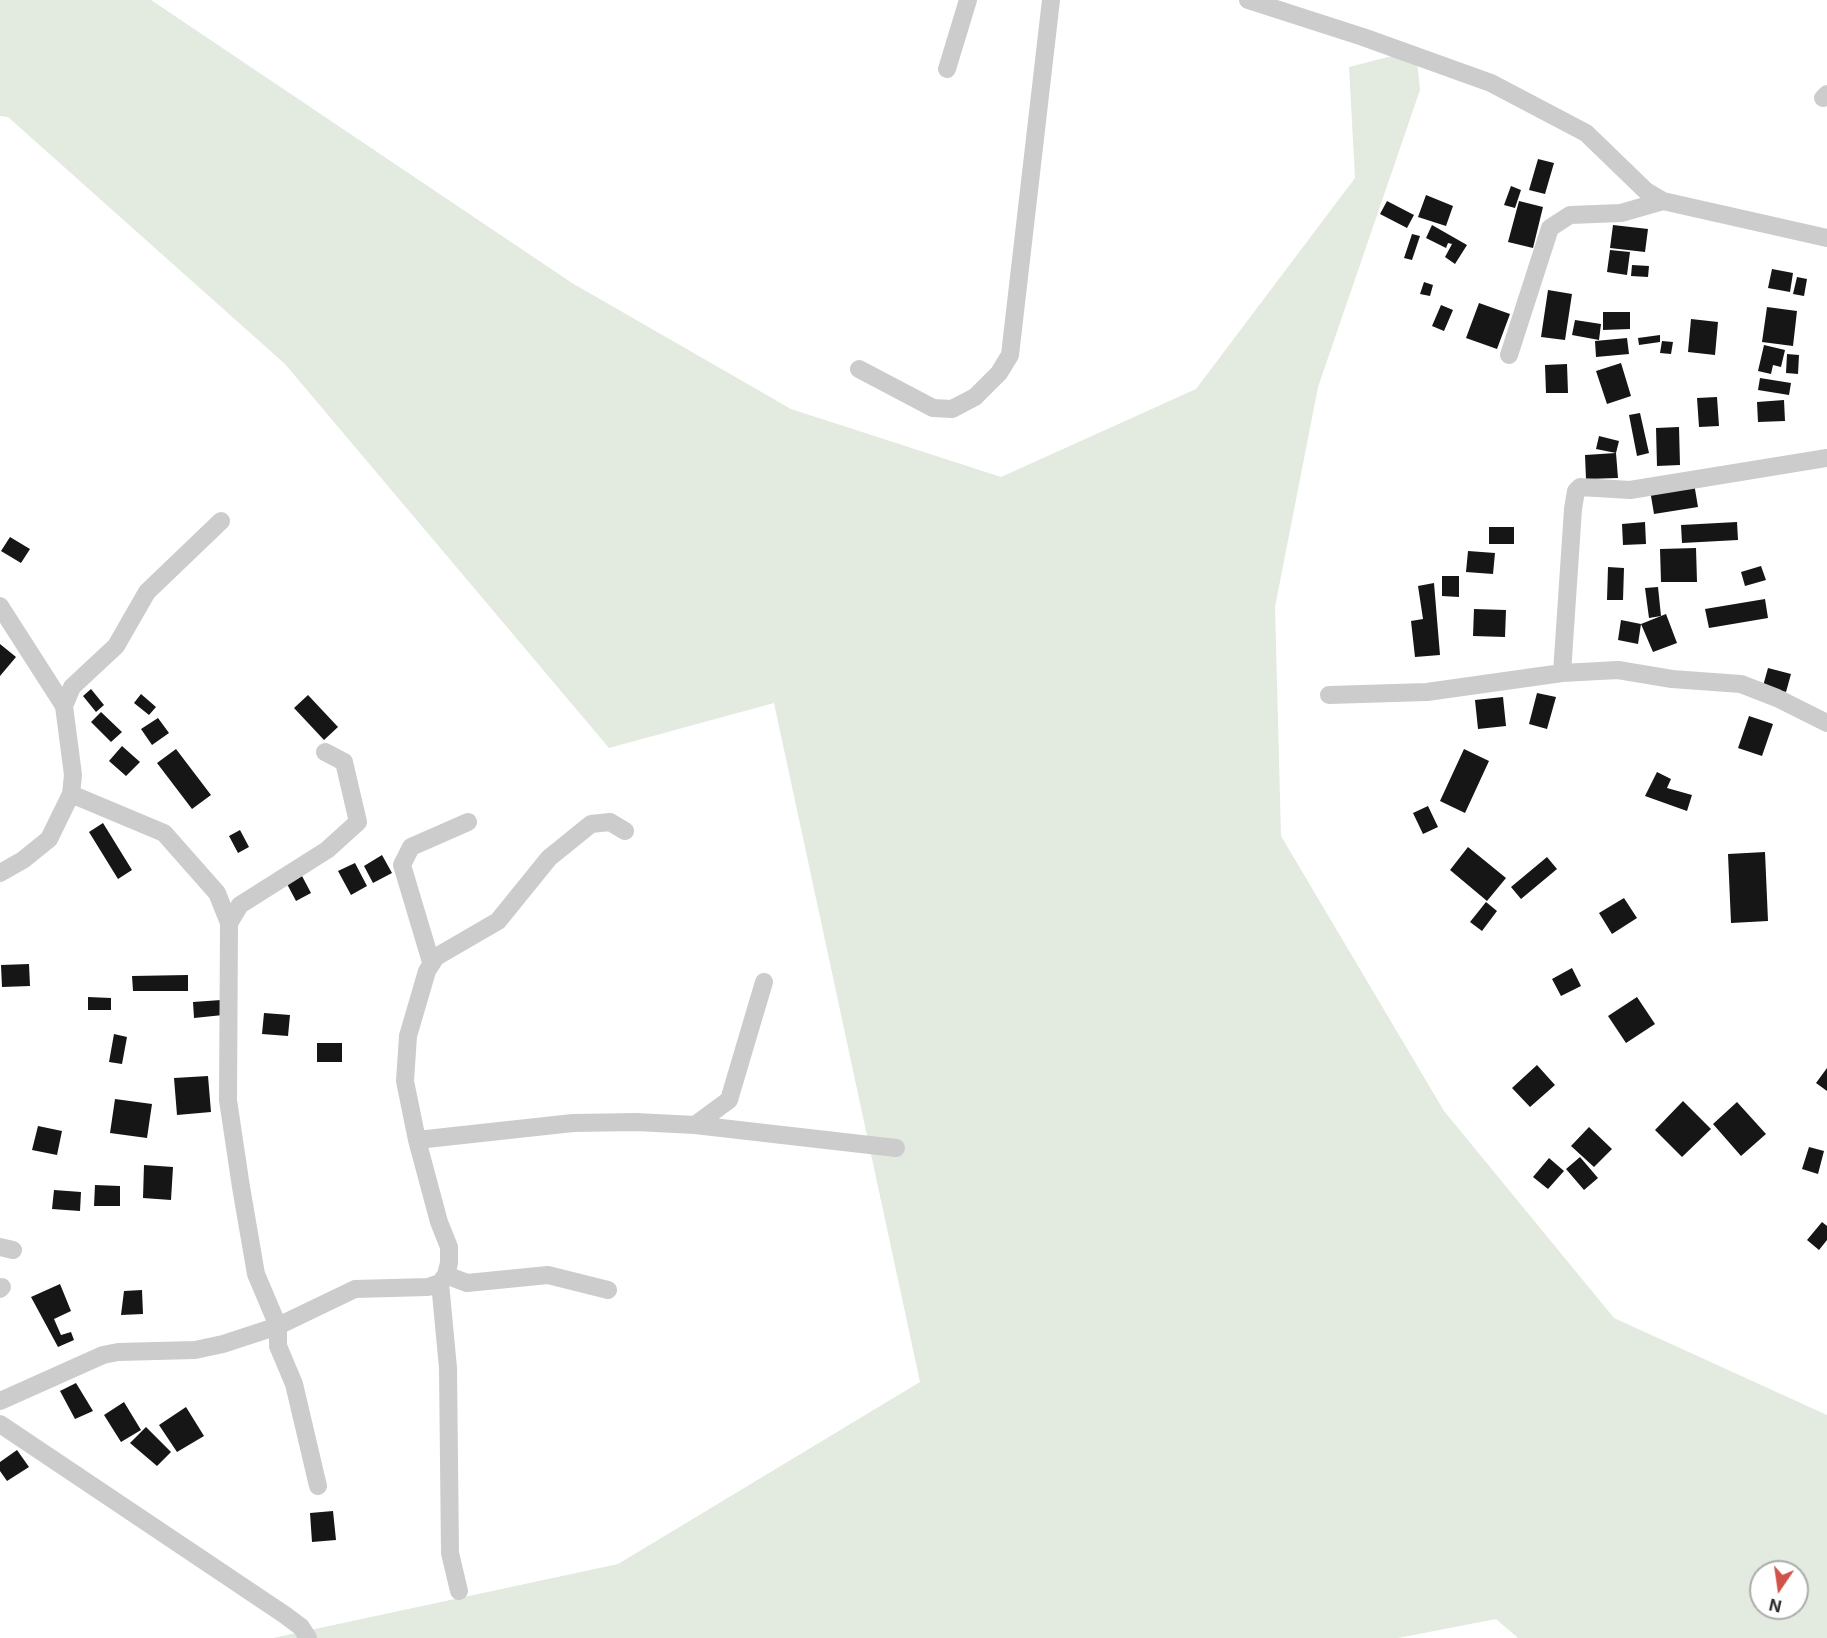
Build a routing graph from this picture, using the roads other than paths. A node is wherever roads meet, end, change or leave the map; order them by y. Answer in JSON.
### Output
{"nodes":[{"id":1,"x":968,"y":0,"type":"edge"},
{"id":2,"x":1051,"y":0,"type":"edge"},
{"id":3,"x":1248,"y":0,"type":"edge"},
{"id":4,"x":947,"y":69,"type":"dead end"},
{"id":5,"x":1663,"y":201,"type":"junction"},
{"id":6,"x":1827,"y":238,"type":"edge"},
{"id":7,"x":1509,"y":355,"type":"dead end"},
{"id":8,"x":859,"y":369,"type":"dead end"},
{"id":9,"x":1827,"y":458,"type":"edge"},
{"id":10,"x":221,"y":521,"type":"dead end"},
{"id":11,"x":0,"y":606,"type":"edge"},
{"id":12,"x":1562,"y":673,"type":"junction"},
{"id":13,"x":1329,"y":695,"type":"dead end"},
{"id":14,"x":64,"y":706,"type":"junction"},
{"id":15,"x":1827,"y":723,"type":"edge"},
{"id":16,"x":325,"y":752,"type":"dead end"},
{"id":17,"x":71,"y":794,"type":"junction"},
{"id":18,"x":468,"y":822,"type":"dead end"},
{"id":19,"x":626,"y":831,"type":"dead end"},
{"id":20,"x":0,"y":873,"type":"edge"},
{"id":21,"x":229,"y":923,"type":"junction"},
{"id":22,"x":431,"y":962,"type":"junction"},
{"id":23,"x":764,"y":982,"type":"dead end"},
{"id":24,"x":695,"y":1125,"type":"junction"},
{"id":25,"x":417,"y":1140,"type":"junction"},
{"id":26,"x":896,"y":1148,"type":"dead end"},
{"id":27,"x":443,"y":1279,"type":"junction"},
{"id":28,"x":608,"y":1290,"type":"dead end"},
{"id":29,"x":278,"y":1326,"type":"junction"},
{"id":30,"x":0,"y":1401,"type":"edge"},
{"id":31,"x":0,"y":1424,"type":"edge"},
{"id":32,"x":318,"y":1486,"type":"dead end"},
{"id":33,"x":459,"y":1591,"type":"dead end"},
{"id":34,"x":308,"y":1638,"type":"edge"}],
"edges":[{"from":1,"to":4,"type":"street"},
{"from":2,"to":8,"type":"street"},
{"from":3,"to":5,"type":"street"},
{"from":5,"to":6,"type":"street"},
{"from":5,"to":7,"type":"street"},
{"from":9,"to":12,"type":"street"},
{"from":10,"to":14,"type":"street"},
{"from":11,"to":14,"type":"street"},
{"from":12,"to":13,"type":"street"},
{"from":12,"to":15,"type":"street"},
{"from":14,"to":17,"type":"street"},
{"from":16,"to":21,"type":"street"},
{"from":17,"to":20,"type":"street"},
{"from":17,"to":21,"type":"street"},
{"from":18,"to":22,"type":"street"},
{"from":19,"to":22,"type":"street"},
{"from":21,"to":29,"type":"street"},
{"from":22,"to":25,"type":"street"},
{"from":23,"to":24,"type":"street"},
{"from":24,"to":25,"type":"street"},
{"from":24,"to":26,"type":"street"},
{"from":25,"to":27,"type":"street"},
{"from":27,"to":28,"type":"street"},
{"from":27,"to":29,"type":"street"},
{"from":27,"to":33,"type":"street"},
{"from":29,"to":30,"type":"street"},
{"from":29,"to":32,"type":"street"},
{"from":31,"to":34,"type":"street"}]}
